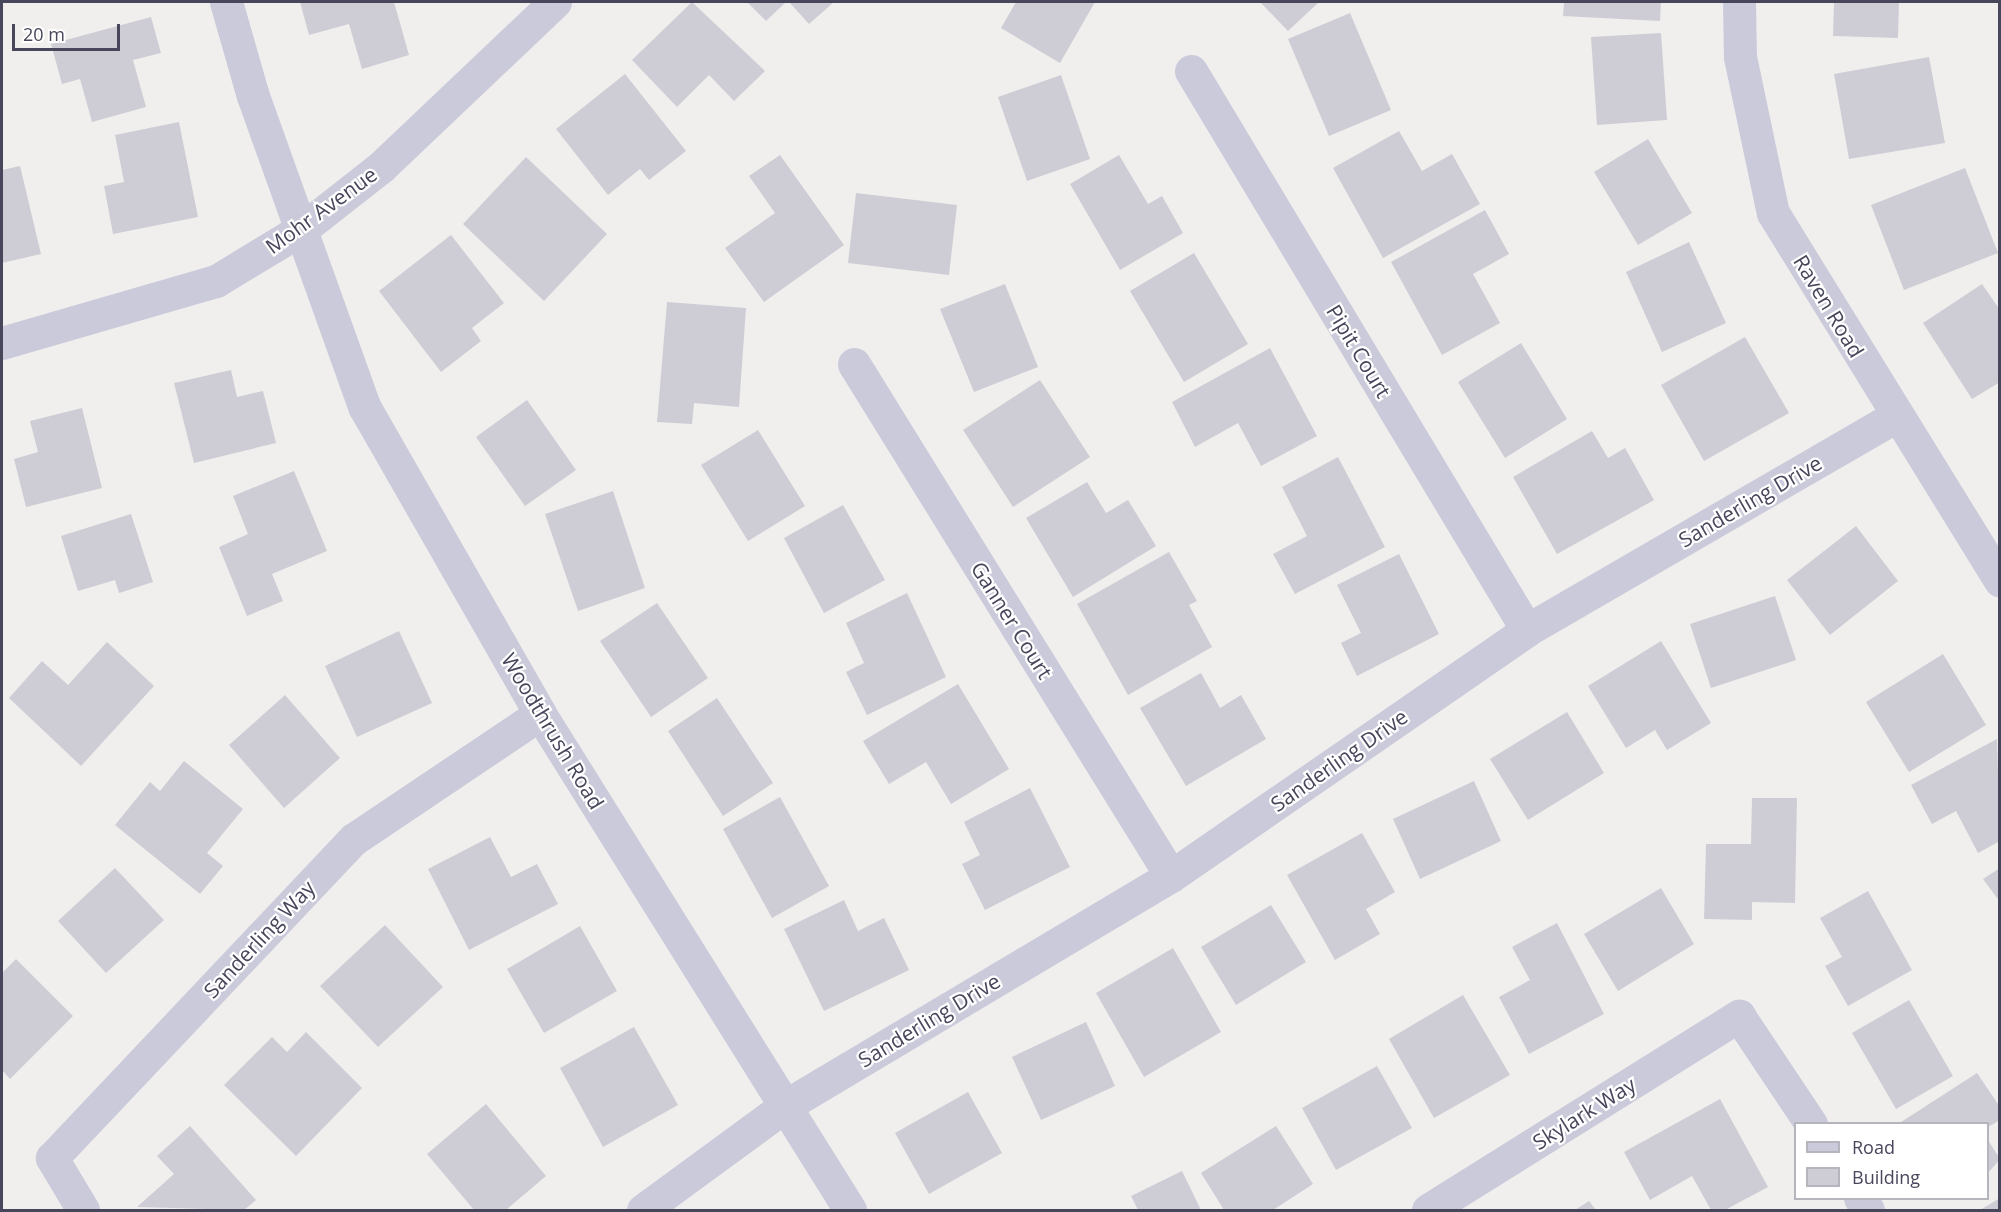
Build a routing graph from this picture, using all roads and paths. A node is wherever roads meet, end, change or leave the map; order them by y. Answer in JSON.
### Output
{"nodes":[{"id":1,"x":226,"y":2,"type":"edge"},
{"id":2,"x":555,"y":2,"type":"edge"},
{"id":3,"x":1739,"y":2,"type":"edge"},
{"id":4,"x":1191,"y":71,"type":"dead end"},
{"id":5,"x":302,"y":229,"type":"junction"},
{"id":6,"x":2,"y":343,"type":"edge"},
{"id":7,"x":854,"y":363,"type":"dead end"},
{"id":8,"x":1895,"y":417,"type":"junction"},
{"id":9,"x":2000,"y":580,"type":"edge"},
{"id":10,"x":1527,"y":630,"type":"junction"},
{"id":11,"x":540,"y":714,"type":"junction"},
{"id":12,"x":1171,"y":876,"type":"junction"},
{"id":13,"x":785,"y":1106,"type":"junction"},
{"id":14,"x":1809,"y":1122,"type":"edge"},
{"id":15,"x":84,"y":1210,"type":"edge"},
{"id":16,"x":644,"y":1210,"type":"edge"},
{"id":17,"x":850,"y":1210,"type":"edge"},
{"id":18,"x":1428,"y":1210,"type":"edge"}],
"edges":[{"from":1,"to":5,"type":"street","name":"Woodthrush Road"},
{"from":2,"to":5,"type":"street","name":"Mohr Avenue"},
{"from":3,"to":8,"type":"street","name":"Raven Road"},
{"from":4,"to":10,"type":"street","name":"Pipit Court"},
{"from":5,"to":6,"type":"street","name":"Mohr Avenue"},
{"from":5,"to":11,"type":"street","name":"Woodthrush Road"},
{"from":7,"to":12,"type":"street","name":"Ganner Court"},
{"from":8,"to":9,"type":"street","name":"Raven Road"},
{"from":8,"to":10,"type":"street","name":"Sanderling Drive"},
{"from":10,"to":12,"type":"street","name":"Sanderling Drive"},
{"from":11,"to":13,"type":"street","name":"Woodthrush Road"},
{"from":11,"to":15,"type":"street","name":"Sanderling Way"},
{"from":12,"to":13,"type":"street","name":"Sanderling Drive"},
{"from":13,"to":16,"type":"street"},
{"from":13,"to":17,"type":"street","name":"Woodthrush Road"},
{"from":14,"to":18,"type":"street","name":"Skylark Way"}]}
